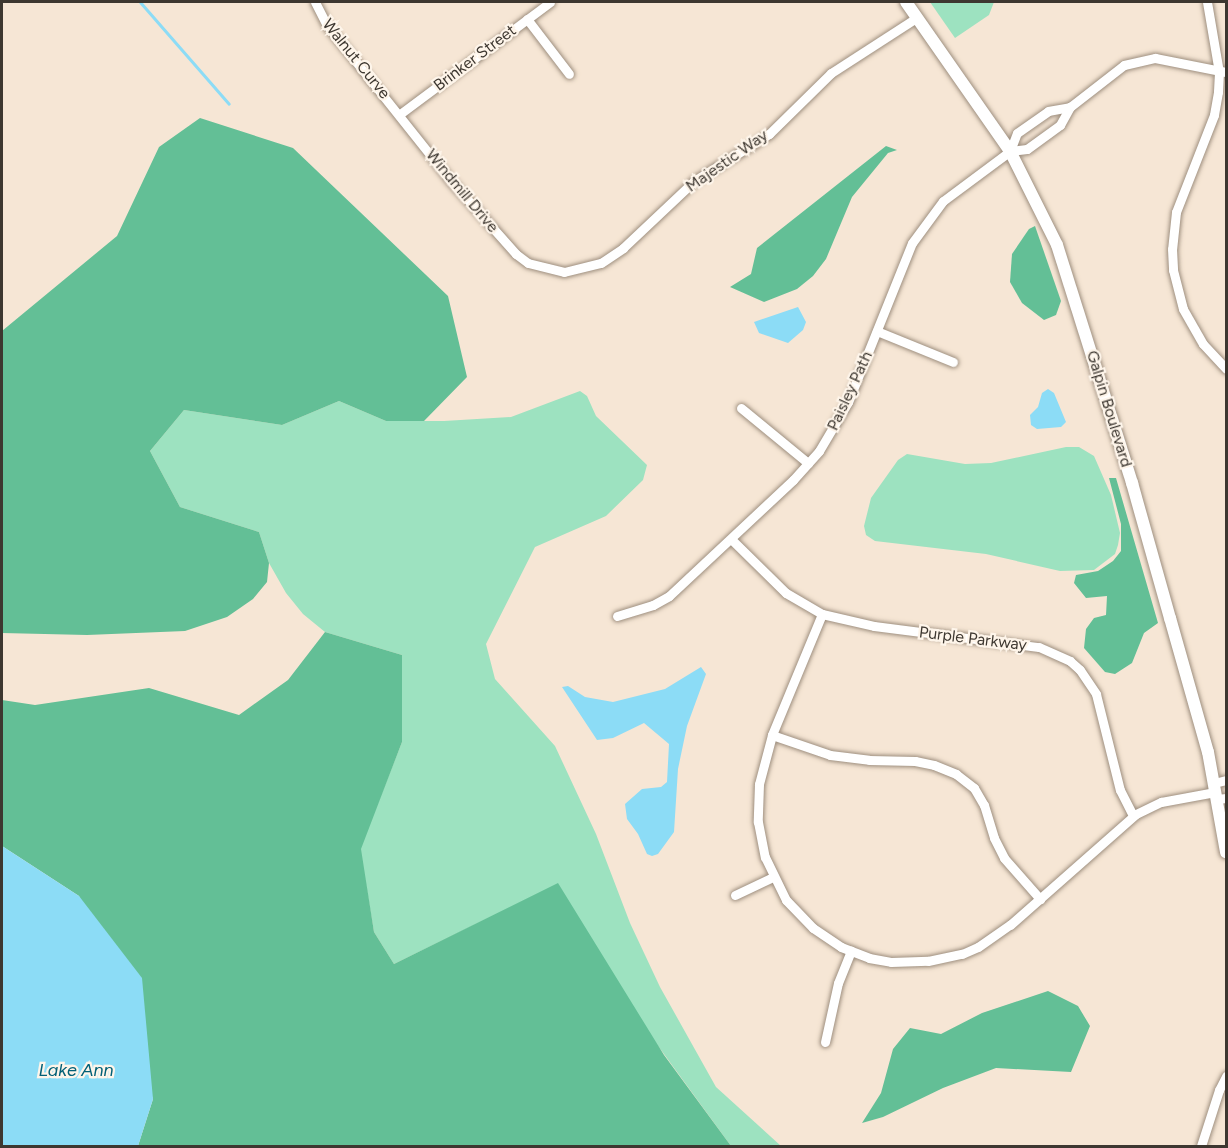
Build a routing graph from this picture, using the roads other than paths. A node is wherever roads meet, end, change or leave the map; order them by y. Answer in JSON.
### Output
{"nodes":[{"id":1,"x":315,"y":2,"type":"edge"},
{"id":2,"x":550,"y":2,"type":"edge"},
{"id":3,"x":906,"y":2,"type":"edge"},
{"id":4,"x":1207,"y":2,"type":"edge"},
{"id":5,"x":916,"y":18,"type":"junction"},
{"id":6,"x":527,"y":19,"type":"junction"},
{"id":7,"x":1223,"y":72,"type":"edge"},
{"id":8,"x":569,"y":74,"type":"dead end"},
{"id":9,"x":1070,"y":107,"type":"junction"},
{"id":10,"x":400,"y":114,"type":"junction"},
{"id":11,"x":1010,"y":151,"type":"junction"},
{"id":12,"x":528,"y":263,"type":"joint"},
{"id":13,"x":877,"y":331,"type":"junction"},
{"id":14,"x":953,"y":362,"type":"dead end"},
{"id":15,"x":1227,"y":369,"type":"edge"},
{"id":16,"x":741,"y":408,"type":"dead end"},
{"id":17,"x":808,"y":463,"type":"junction"},
{"id":18,"x":731,"y":539,"type":"junction"},
{"id":19,"x":822,"y":614,"type":"junction"},
{"id":20,"x":617,"y":616,"type":"dead end"},
{"id":21,"x":772,"y":735,"type":"junction"},
{"id":22,"x":1227,"y":780,"type":"edge"},
{"id":23,"x":1218,"y":793,"type":"edge"},
{"id":24,"x":1134,"y":816,"type":"junction"},
{"id":25,"x":1227,"y":852,"type":"edge"},
{"id":26,"x":773,"y":877,"type":"junction"},
{"id":27,"x":735,"y":895,"type":"dead end"},
{"id":28,"x":1040,"y":899,"type":"junction"},
{"id":29,"x":851,"y":951,"type":"junction"},
{"id":30,"x":825,"y":1042,"type":"dead end"},
{"id":31,"x":1227,"y":1076,"type":"edge"},
{"id":32,"x":1201,"y":1146,"type":"edge"}],
"edges":[{"from":1,"to":10,"type":"street","name":"Walnut Curve"},
{"from":2,"to":6,"type":"street","name":"Brinker Street"},
{"from":3,"to":5,"type":"street","name":"Galpin Boulevard"},
{"from":4,"to":7,"type":"street"},
{"from":5,"to":11,"type":"street","name":"Galpin Boulevard"},
{"from":5,"to":12,"type":"street","name":"Majestic Way"},
{"from":6,"to":8,"type":"street"},
{"from":6,"to":10,"type":"street","name":"Brinker Street"},
{"from":7,"to":9,"type":"street"},
{"from":7,"to":15,"type":"street"},
{"from":9,"to":11,"type":"street"},
{"from":9,"to":11,"type":"street"},
{"from":10,"to":12,"type":"street","name":"Windmill Drive"},
{"from":11,"to":13,"type":"street","name":"Paisley Path"},
{"from":11,"to":23,"type":"street","name":"Galpin Boulevard"},
{"from":13,"to":14,"type":"street"},
{"from":13,"to":17,"type":"street","name":"Paisley Path"},
{"from":16,"to":17,"type":"street"},
{"from":17,"to":18,"type":"street","name":"Paisley Path"},
{"from":18,"to":19,"type":"street","name":"Purple Parkway"},
{"from":18,"to":20,"type":"street","name":"Paisley Path"},
{"from":19,"to":21,"type":"street"},
{"from":19,"to":24,"type":"street","name":"Purple Parkway"},
{"from":21,"to":26,"type":"street"},
{"from":21,"to":28,"type":"street"},
{"from":22,"to":23,"type":"street"},
{"from":23,"to":24,"type":"street"},
{"from":23,"to":25,"type":"street","name":"Galpin Boulevard"},
{"from":24,"to":28,"type":"street"},
{"from":26,"to":27,"type":"street"},
{"from":26,"to":29,"type":"street"},
{"from":28,"to":29,"type":"street"},
{"from":29,"to":30,"type":"street"},
{"from":31,"to":32,"type":"street"}]}
